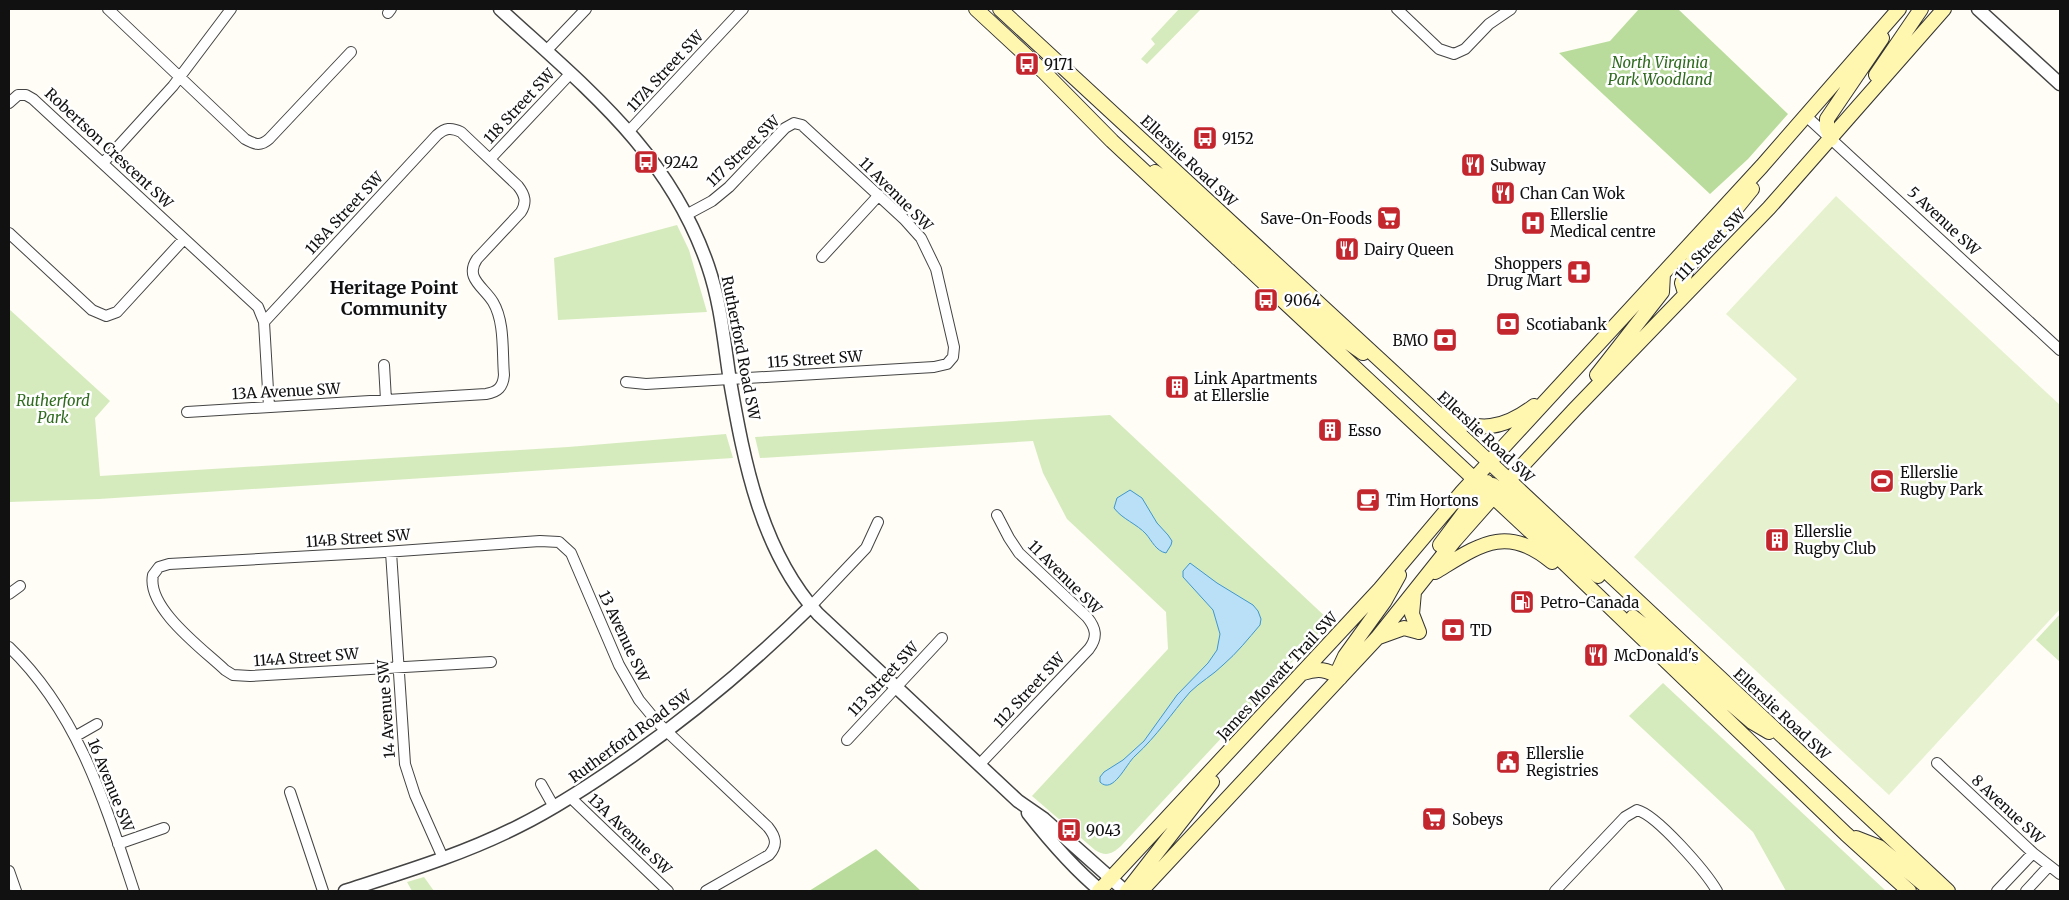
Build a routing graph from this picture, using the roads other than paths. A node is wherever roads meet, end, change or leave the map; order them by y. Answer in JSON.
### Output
{"nodes":[{"id":1,"x":108,"y":9,"type":"edge"},
{"id":2,"x":231,"y":9,"type":"edge"},
{"id":3,"x":500,"y":9,"type":"edge"},
{"id":4,"x":586,"y":9,"type":"edge"},
{"id":5,"x":743,"y":9,"type":"edge"},
{"id":6,"x":976,"y":9,"type":"edge"},
{"id":7,"x":1000,"y":9,"type":"edge"},
{"id":8,"x":1397,"y":9,"type":"edge"},
{"id":9,"x":1511,"y":9,"type":"edge"},
{"id":10,"x":1922,"y":9,"type":"edge"},
{"id":11,"x":1944,"y":9,"type":"edge"},
{"id":12,"x":1978,"y":9,"type":"edge"},
{"id":13,"x":1894,"y":14,"type":"edge"},
{"id":14,"x":546,"y":51,"type":"junction"},
{"id":15,"x":351,"y":52,"type":"dead end"},
{"id":16,"x":570,"y":74,"type":"junction"},
{"id":17,"x":180,"y":77,"type":"junction"},
{"id":18,"x":2060,"y":84,"type":"edge"},
{"id":19,"x":9,"y":103,"type":"edge"},
{"id":20,"x":1852,"y":114,"type":"junction"},
{"id":21,"x":1806,"y":116,"type":"junction"},
{"id":22,"x":794,"y":123,"type":"joint"},
{"id":23,"x":629,"y":131,"type":"junction"},
{"id":24,"x":1831,"y":139,"type":"junction"},
{"id":25,"x":1112,"y":141,"type":"junction"},
{"id":26,"x":1775,"y":151,"type":"junction"},
{"id":27,"x":490,"y":159,"type":"junction"},
{"id":28,"x":103,"y":164,"type":"junction"},
{"id":29,"x":879,"y":196,"type":"junction"},
{"id":30,"x":686,"y":214,"type":"junction"},
{"id":31,"x":9,"y":233,"type":"edge"},
{"id":32,"x":184,"y":239,"type":"junction"},
{"id":33,"x":1261,"y":250,"type":"junction"},
{"id":34,"x":822,"y":257,"type":"dead end"},
{"id":35,"x":1237,"y":258,"type":"junction"},
{"id":36,"x":1662,"y":274,"type":"junction"},
{"id":37,"x":1685,"y":293,"type":"junction"},
{"id":38,"x":264,"y":322,"type":"junction"},
{"id":39,"x":2060,"y":350,"type":"edge"},
{"id":40,"x":947,"y":364,"type":"joint"},
{"id":41,"x":384,"y":365,"type":"dead end"},
{"id":42,"x":1394,"y":372,"type":"junction"},
{"id":43,"x":730,"y":379,"type":"junction"},
{"id":44,"x":626,"y":382,"type":"dead end"},
{"id":45,"x":1560,"y":386,"type":"junction"},
{"id":46,"x":1412,"y":389,"type":"junction"},
{"id":47,"x":386,"y":400,"type":"junction"},
{"id":48,"x":269,"y":407,"type":"junction"},
{"id":49,"x":1575,"y":408,"type":"junction"},
{"id":50,"x":187,"y":412,"type":"dead end"},
{"id":51,"x":1530,"y":459,"type":"junction"},
{"id":52,"x":1490,"y":462,"type":"junction"},
{"id":53,"x":1491,"y":487,"type":"junction"},
{"id":54,"x":997,"y":516,"type":"dead end"},
{"id":55,"x":878,"y":522,"type":"dead end"},
{"id":56,"x":559,"y":542,"type":"joint"},
{"id":57,"x":391,"y":552,"type":"junction"},
{"id":58,"x":1410,"y":554,"type":"junction"},
{"id":59,"x":1426,"y":577,"type":"junction"},
{"id":60,"x":1583,"y":580,"type":"junction"},
{"id":61,"x":20,"y":586,"type":"dead end"},
{"id":62,"x":1414,"y":592,"type":"junction"},
{"id":63,"x":1595,"y":592,"type":"junction"},
{"id":64,"x":9,"y":594,"type":"edge"},
{"id":65,"x":811,"y":606,"type":"junction"},
{"id":66,"x":1655,"y":617,"type":"junction"},
{"id":67,"x":1096,"y":634,"type":"joint"},
{"id":68,"x":942,"y":638,"type":"dead end"},
{"id":69,"x":1377,"y":638,"type":"junction"},
{"id":70,"x":1686,"y":646,"type":"junction"},
{"id":71,"x":9,"y":647,"type":"edge"},
{"id":72,"x":491,"y":662,"type":"dead end"},
{"id":73,"x":1670,"y":664,"type":"junction"},
{"id":74,"x":398,"y":666,"type":"junction"},
{"id":75,"x":1303,"y":673,"type":"junction"},
{"id":76,"x":243,"y":676,"type":"joint"},
{"id":77,"x":1340,"y":678,"type":"junction"},
{"id":78,"x":896,"y":687,"type":"junction"},
{"id":79,"x":96,"y":724,"type":"dead end"},
{"id":80,"x":667,"y":732,"type":"junction"},
{"id":81,"x":76,"y":736,"type":"junction"},
{"id":82,"x":846,"y":740,"type":"dead end"},
{"id":83,"x":1794,"y":747,"type":"junction"},
{"id":84,"x":1230,"y":751,"type":"junction"},
{"id":85,"x":1937,"y":763,"type":"dead end"},
{"id":86,"x":980,"y":765,"type":"junction"},
{"id":87,"x":541,"y":784,"type":"dead end"},
{"id":88,"x":290,"y":792,"type":"dead end"},
{"id":89,"x":570,"y":798,"type":"junction"},
{"id":90,"x":554,"y":808,"type":"junction"},
{"id":91,"x":164,"y":828,"type":"dead end"},
{"id":92,"x":1846,"y":834,"type":"junction"},
{"id":93,"x":118,"y":844,"type":"junction"},
{"id":94,"x":2033,"y":853,"type":"junction"},
{"id":95,"x":443,"y":858,"type":"junction"},
{"id":96,"x":2049,"y":866,"type":"junction"},
{"id":97,"x":9,"y":871,"type":"edge"},
{"id":98,"x":2060,"y":874,"type":"edge"},
{"id":99,"x":1104,"y":888,"type":"edge"},
{"id":100,"x":16,"y":891,"type":"edge"},
{"id":101,"x":134,"y":891,"type":"edge"},
{"id":102,"x":323,"y":891,"type":"edge"},
{"id":103,"x":345,"y":891,"type":"edge"},
{"id":104,"x":668,"y":891,"type":"edge"},
{"id":105,"x":706,"y":891,"type":"edge"},
{"id":106,"x":1126,"y":891,"type":"edge"},
{"id":107,"x":1141,"y":891,"type":"edge"},
{"id":108,"x":1555,"y":891,"type":"edge"},
{"id":109,"x":1717,"y":891,"type":"edge"},
{"id":110,"x":1909,"y":891,"type":"edge"},
{"id":111,"x":1932,"y":891,"type":"edge"},
{"id":112,"x":1948,"y":891,"type":"edge"},
{"id":113,"x":1997,"y":891,"type":"edge"},
{"id":114,"x":2026,"y":891,"type":"edge"}],
"edges":[{"from":1,"to":17,"type":"street"},
{"from":2,"to":17,"type":"street"},
{"from":3,"to":14,"type":"street","name":"Rutherford Road SW"},
{"from":4,"to":14,"type":"street"},
{"from":5,"to":23,"type":"street","name":"117A Street SW"},
{"from":6,"to":25,"type":"main road","name":"Ellerslie Road SW"},
{"from":7,"to":33,"type":"main road","name":"Ellerslie Road SW"},
{"from":8,"to":9,"type":"street"},
{"from":10,"to":20,"type":"main road"},
{"from":11,"to":20,"type":"main road","name":"111 Street SW"},
{"from":12,"to":18,"type":"street"},
{"from":13,"to":21,"type":"main road","name":"111 Street SW"},
{"from":13,"to":24,"type":"main road"},
{"from":14,"to":16,"type":"street","name":"Rutherford Road SW"},
{"from":15,"to":17,"type":"street"},
{"from":16,"to":23,"type":"street","name":"Rutherford Road SW"},
{"from":16,"to":27,"type":"street","name":"118 Street SW"},
{"from":17,"to":28,"type":"street"},
{"from":19,"to":28,"type":"street","name":"Robertson Crescent SW"},
{"from":20,"to":24,"type":"main road","name":"111 Street SW"},
{"from":21,"to":24,"type":"street","name":"5 Avenue SW"},
{"from":21,"to":26,"type":"main road","name":"111 Street SW"},
{"from":22,"to":29,"type":"street","name":"11 Avenue SW"},
{"from":22,"to":30,"type":"street","name":"117 Street SW"},
{"from":23,"to":30,"type":"street","name":"Rutherford Road SW"},
{"from":24,"to":37,"type":"main road","name":"111 Street SW"},
{"from":24,"to":39,"type":"street","name":"5 Avenue SW"},
{"from":25,"to":33,"type":"main road"},
{"from":25,"to":35,"type":"main road","name":"Ellerslie Road SW"},
{"from":26,"to":36,"type":"main road","name":"111 Street SW"},
{"from":26,"to":37,"type":"main road"},
{"from":27,"to":38,"type":"street","name":"118A Street SW"},
{"from":27,"to":47,"type":"street","name":"13A Avenue SW"},
{"from":28,"to":32,"type":"street","name":"Robertson Crescent SW"},
{"from":29,"to":34,"type":"street"},
{"from":29,"to":40,"type":"street","name":"11 Avenue SW"},
{"from":30,"to":43,"type":"street","name":"Rutherford Road SW"},
{"from":31,"to":32,"type":"street"},
{"from":32,"to":38,"type":"street","name":"Robertson Crescent SW"},
{"from":33,"to":42,"type":"main road","name":"Ellerslie Road SW"},
{"from":35,"to":42,"type":"main road"},
{"from":35,"to":53,"type":"main road","name":"Ellerslie Road SW"},
{"from":36,"to":45,"type":"main road","name":"111 Street SW"},
{"from":36,"to":49,"type":"main road"},
{"from":37,"to":49,"type":"main road","name":"111 Street SW"},
{"from":38,"to":48,"type":"street","name":"Robertson Crescent SW"},
{"from":40,"to":43,"type":"street","name":"115 Street SW"},
{"from":41,"to":47,"type":"street"},
{"from":42,"to":46,"type":"main road","name":"Ellerslie Road SW"},
{"from":43,"to":44,"type":"street","name":"115 Street SW"},
{"from":43,"to":65,"type":"street","name":"Rutherford Road SW"},
{"from":45,"to":46,"type":"main road"},
{"from":45,"to":52,"type":"main road","name":"111 Street SW"},
{"from":46,"to":52,"type":"main road","name":"Ellerslie Road SW"},
{"from":47,"to":48,"type":"street","name":"13A Avenue SW"},
{"from":48,"to":50,"type":"street","name":"13A Avenue SW"},
{"from":49,"to":51,"type":"main road","name":"111 Street SW"},
{"from":51,"to":53,"type":"main road","name":"111 Street SW"},
{"from":51,"to":66,"type":"main road"},
{"from":52,"to":53,"type":"main road","name":"Ellerslie Road SW"},
{"from":52,"to":53,"type":"main road","name":"111 Street SW"},
{"from":53,"to":58,"type":"main road","name":"James Mowatt Trail SW"},
{"from":53,"to":59,"type":"main road"},
{"from":53,"to":60,"type":"main road","name":"Ellerslie Road SW"},
{"from":53,"to":66,"type":"main road","name":"Ellerslie Road SW"},
{"from":54,"to":67,"type":"street","name":"11 Avenue SW"},
{"from":55,"to":65,"type":"street"},
{"from":56,"to":57,"type":"street","name":"114B Street SW"},
{"from":56,"to":80,"type":"street","name":"13 Avenue SW"},
{"from":57,"to":74,"type":"street","name":"14 Avenue SW"},
{"from":57,"to":76,"type":"street","name":"114B Street SW"},
{"from":58,"to":75,"type":"main road","name":"James Mowatt Trail SW"},
{"from":58,"to":77,"type":"main road"},
{"from":59,"to":60,"type":"main road"},
{"from":59,"to":62,"type":"main road"},
{"from":60,"to":63,"type":"main road","name":"Ellerslie Road SW"},
{"from":61,"to":64,"type":"street"},
{"from":62,"to":69,"type":"main road"},
{"from":62,"to":69,"type":"main road"},
{"from":63,"to":70,"type":"main road"},
{"from":63,"to":73,"type":"main road","name":"Ellerslie Road SW"},
{"from":65,"to":78,"type":"street","name":"Rutherford Road SW"},
{"from":65,"to":80,"type":"street","name":"Rutherford Road SW"},
{"from":66,"to":70,"type":"main road","name":"Ellerslie Road SW"},
{"from":67,"to":86,"type":"street","name":"112 Street SW"},
{"from":68,"to":78,"type":"street","name":"113 Street SW"},
{"from":69,"to":77,"type":"main road"},
{"from":70,"to":83,"type":"main road","name":"Ellerslie Road SW"},
{"from":71,"to":81,"type":"street","name":"16 Avenue SW"},
{"from":72,"to":74,"type":"street","name":"114A Street SW"},
{"from":73,"to":83,"type":"main road"},
{"from":73,"to":92,"type":"main road","name":"Ellerslie Road SW"},
{"from":74,"to":76,"type":"street","name":"114A Street SW"},
{"from":74,"to":95,"type":"street","name":"14 Avenue SW"},
{"from":75,"to":77,"type":"main road"},
{"from":75,"to":84,"type":"main road","name":"James Mowatt Trail SW"},
{"from":77,"to":107,"type":"main road"},
{"from":78,"to":82,"type":"street","name":"113 Street SW"},
{"from":78,"to":86,"type":"street","name":"Rutherford Road SW"},
{"from":79,"to":81,"type":"street","name":"16 Avenue SW"},
{"from":80,"to":89,"type":"street","name":"Rutherford Road SW"},
{"from":80,"to":105,"type":"street","name":"13 Avenue SW"},
{"from":81,"to":93,"type":"street","name":"16 Avenue SW"},
{"from":83,"to":112,"type":"main road","name":"Ellerslie Road SW"},
{"from":84,"to":99,"type":"main road","name":"James Mowatt Trail SW"},
{"from":84,"to":106,"type":"main road"},
{"from":85,"to":94,"type":"street","name":"8 Avenue SW"},
{"from":86,"to":99,"type":"street","name":"Rutherford Road SW"},
{"from":87,"to":90,"type":"street"},
{"from":88,"to":102,"type":"street"},
{"from":89,"to":90,"type":"street","name":"Rutherford Road SW"},
{"from":89,"to":104,"type":"street","name":"13A Avenue SW"},
{"from":90,"to":95,"type":"street","name":"Rutherford Road SW"},
{"from":91,"to":93,"type":"street","name":"16 Avenue SW"},
{"from":92,"to":110,"type":"main road","name":"Ellerslie Road SW"},
{"from":92,"to":111,"type":"main road"},
{"from":93,"to":101,"type":"street","name":"16 Avenue SW"},
{"from":94,"to":96,"type":"street","name":"8 Avenue SW"},
{"from":94,"to":113,"type":"street"},
{"from":95,"to":103,"type":"street","name":"Rutherford Road SW"},
{"from":96,"to":98,"type":"street","name":"8 Avenue SW"},
{"from":96,"to":114,"type":"street"},
{"from":97,"to":100,"type":"street"},
{"from":99,"to":106,"type":"street","name":"Rutherford Road SW"},
{"from":108,"to":109,"type":"street"}]}
